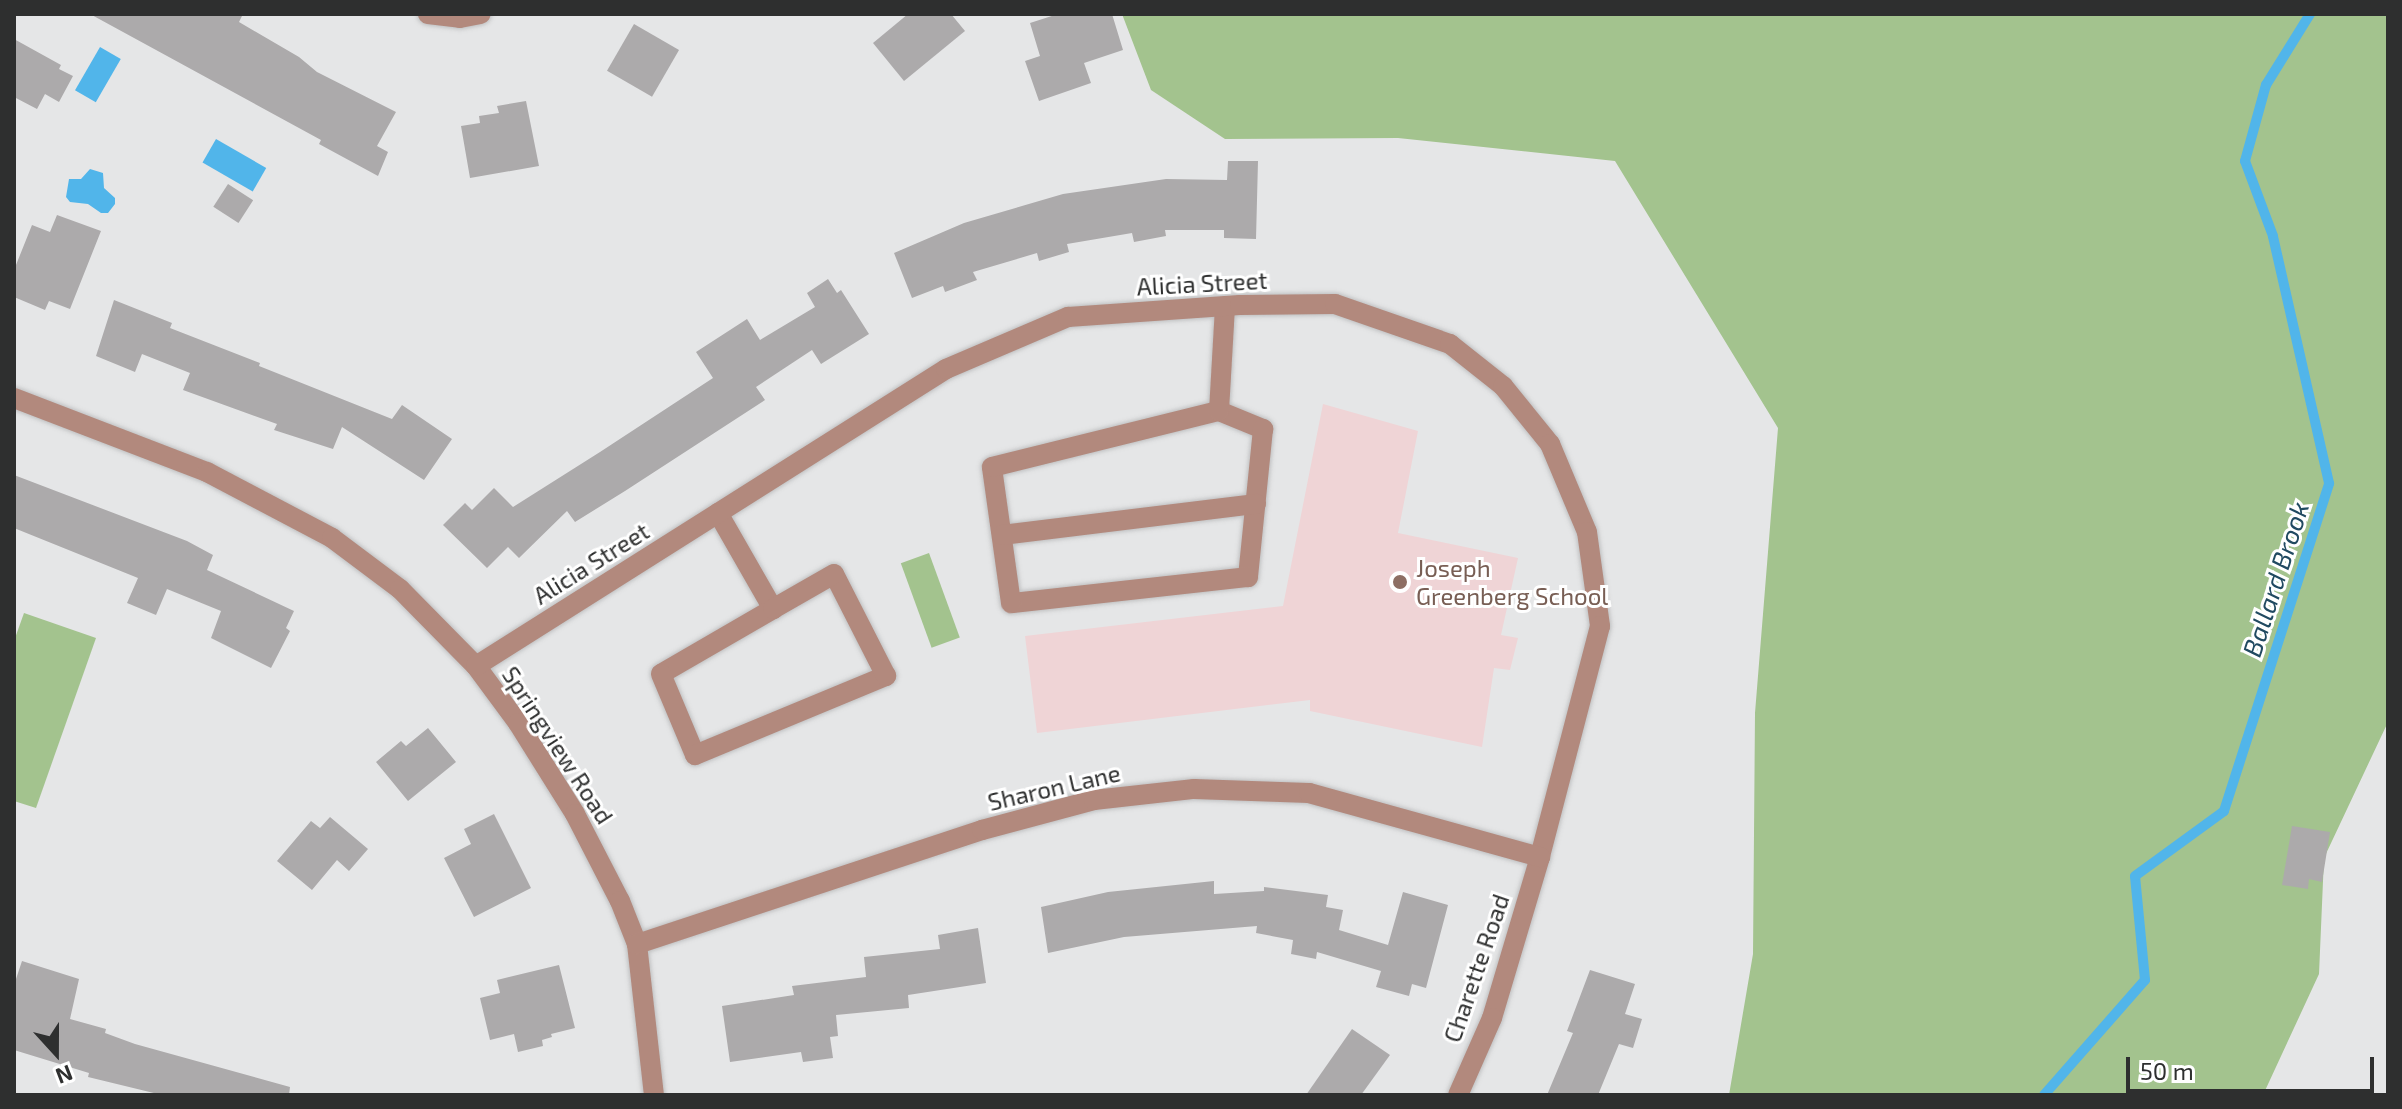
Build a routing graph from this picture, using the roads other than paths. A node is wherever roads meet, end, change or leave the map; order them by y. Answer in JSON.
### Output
{"nodes":[{"id":1,"x":428,"y":14,"type":"edge"},
{"id":2,"x":470,"y":16,"type":"edge"},
{"id":3,"x":1225,"y":306,"type":"junction"},
{"id":4,"x":14,"y":398,"type":"edge"},
{"id":5,"x":1219,"y":411,"type":"junction"},
{"id":6,"x":1256,"y":504,"type":"junction"},
{"id":7,"x":718,"y":513,"type":"junction"},
{"id":8,"x":1002,"y":535,"type":"junction"},
{"id":9,"x":773,"y":609,"type":"junction"},
{"id":10,"x":476,"y":666,"type":"junction"},
{"id":11,"x":1540,"y":857,"type":"junction"},
{"id":12,"x":637,"y":944,"type":"junction"},
{"id":13,"x":654,"y":1095,"type":"edge"},
{"id":14,"x":1458,"y":1095,"type":"edge"}],
"edges":[{"from":1,"to":2,"type":"street"},
{"from":3,"to":5,"type":"street"},
{"from":3,"to":7,"type":"street","name":"Alicia Street"},
{"from":3,"to":11,"type":"street","name":"Alicia Street"},
{"from":4,"to":10,"type":"street","name":"Springview Road"},
{"from":5,"to":6,"type":"street"},
{"from":5,"to":8,"type":"street"},
{"from":6,"to":8,"type":"street"},
{"from":6,"to":8,"type":"street"},
{"from":7,"to":9,"type":"street"},
{"from":7,"to":10,"type":"street","name":"Alicia Street"},
{"from":9,"to":9,"type":"street"},
{"from":10,"to":12,"type":"street","name":"Springview Road"},
{"from":11,"to":12,"type":"street","name":"Sharon Lane"},
{"from":11,"to":14,"type":"street","name":"Charette Road"},
{"from":12,"to":13,"type":"street","name":"Springview Road"}]}
